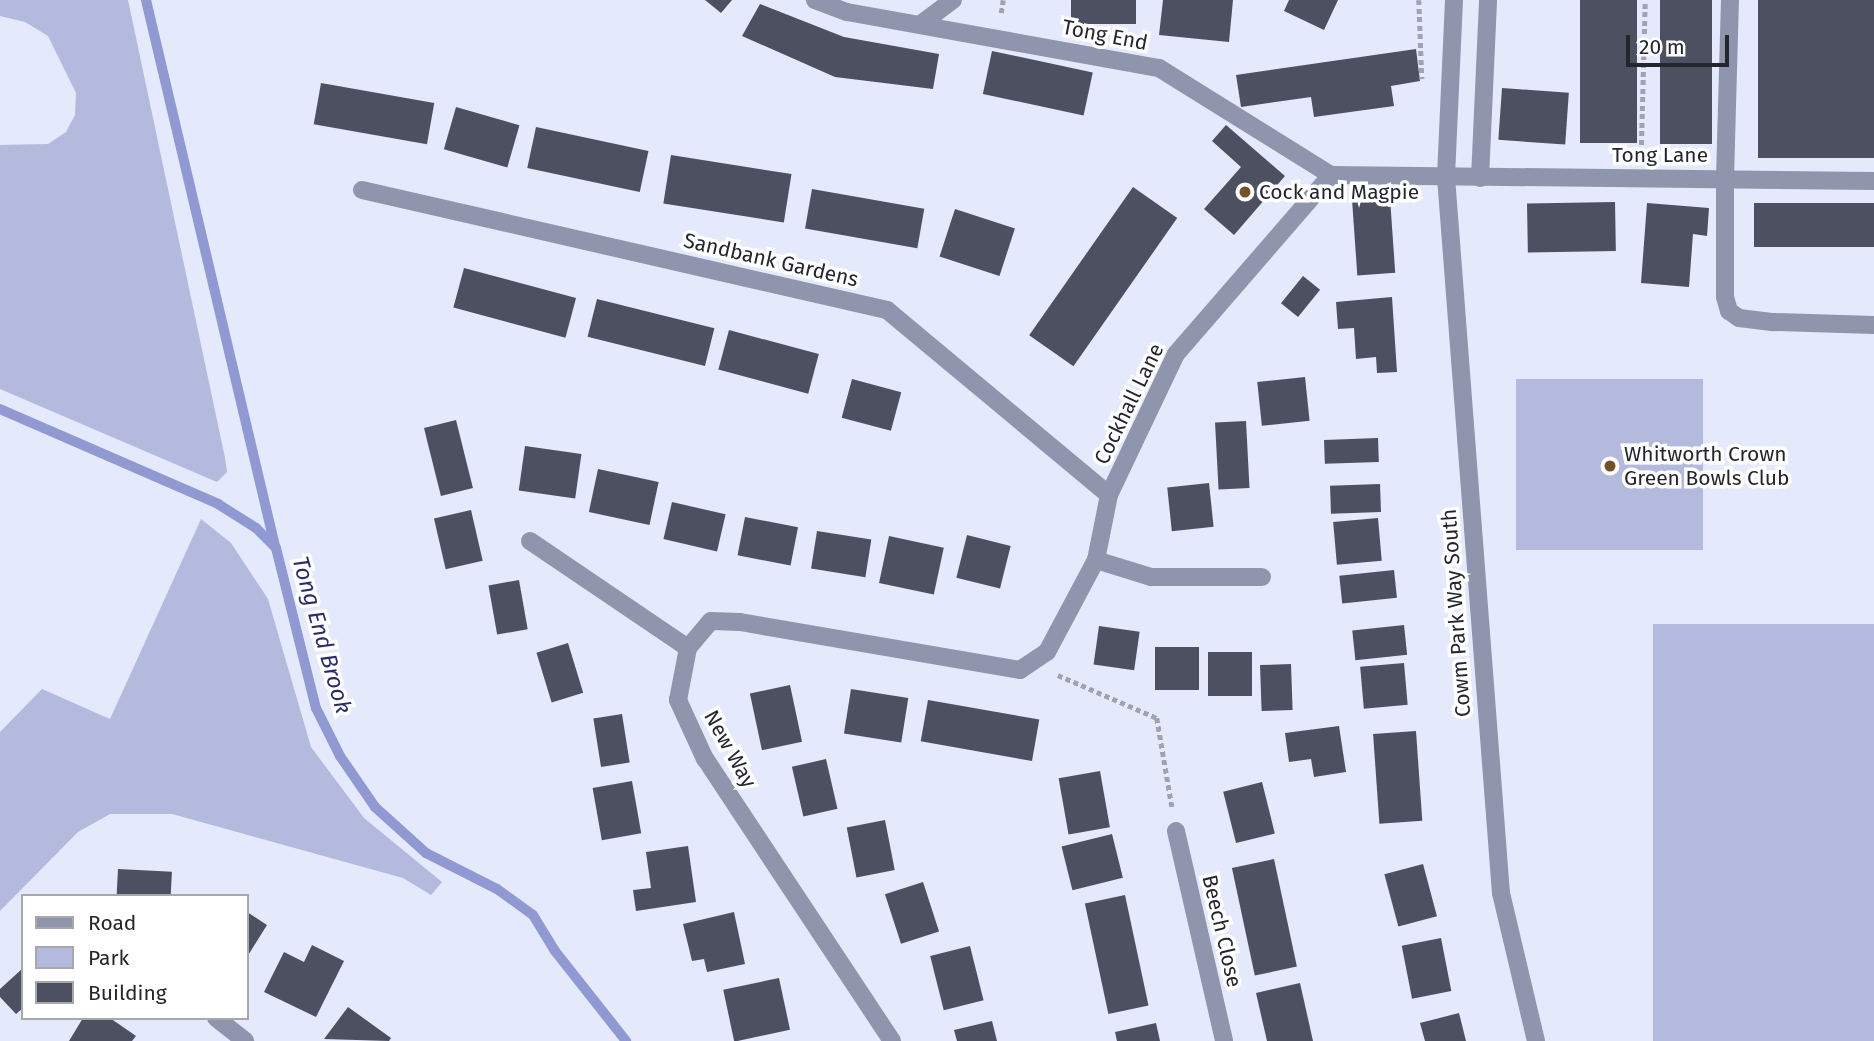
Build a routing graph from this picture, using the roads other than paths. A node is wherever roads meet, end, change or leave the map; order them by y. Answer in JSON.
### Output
{"nodes":[{"id":1,"x":815,"y":0,"type":"edge"},
{"id":2,"x":953,"y":0,"type":"edge"},
{"id":3,"x":1454,"y":0,"type":"edge"},
{"id":4,"x":1488,"y":0,"type":"edge"},
{"id":5,"x":1730,"y":0,"type":"edge"},
{"id":6,"x":921,"y":24,"type":"junction"},
{"id":7,"x":1331,"y":175,"type":"junction"},
{"id":8,"x":1446,"y":177,"type":"junction"},
{"id":9,"x":1480,"y":178,"type":"junction"},
{"id":10,"x":1725,"y":178,"type":"junction"},
{"id":11,"x":1874,"y":181,"type":"edge"},
{"id":12,"x":362,"y":190,"type":"dead end"},
{"id":13,"x":1874,"y":325,"type":"edge"},
{"id":14,"x":1109,"y":495,"type":"junction"},
{"id":15,"x":530,"y":541,"type":"dead end"},
{"id":16,"x":1096,"y":560,"type":"junction"},
{"id":17,"x":1262,"y":577,"type":"dead end"},
{"id":18,"x":688,"y":648,"type":"junction"},
{"id":19,"x":1040,"y":656,"type":"joint"},
{"id":20,"x":1176,"y":831,"type":"road end"},
{"id":21,"x":219,"y":1020,"type":"edge"},
{"id":22,"x":245,"y":1041,"type":"edge"},
{"id":23,"x":892,"y":1041,"type":"edge"},
{"id":24,"x":1224,"y":1041,"type":"edge"},
{"id":25,"x":1536,"y":1041,"type":"edge"}],
"edges":[{"from":1,"to":6,"type":"street","name":"Tong End"},
{"from":2,"to":6,"type":"street"},
{"from":3,"to":8,"type":"street","name":"Cowm Park Way South"},
{"from":4,"to":9,"type":"street"},
{"from":5,"to":10,"type":"street"},
{"from":6,"to":7,"type":"street","name":"Tong End"},
{"from":7,"to":8,"type":"street"},
{"from":7,"to":14,"type":"street","name":"Cockhall Lane"},
{"from":8,"to":9,"type":"street","name":"Tong Lane"},
{"from":8,"to":25,"type":"street","name":"Cowm Park Way South"},
{"from":9,"to":10,"type":"street","name":"Tong Lane"},
{"from":10,"to":11,"type":"street","name":"Tong Lane"},
{"from":10,"to":13,"type":"street"},
{"from":12,"to":14,"type":"street","name":"Sandbank Gardens"},
{"from":14,"to":16,"type":"street","name":"Cockhall Lane"},
{"from":15,"to":18,"type":"street"},
{"from":16,"to":17,"type":"street"},
{"from":16,"to":19,"type":"street","name":"Cockhall Lane"},
{"from":18,"to":19,"type":"street","name":"New Way"},
{"from":18,"to":23,"type":"street","name":"New Way"},
{"from":20,"to":24,"type":"street","name":"Beech Close"},
{"from":21,"to":22,"type":"street"}]}
